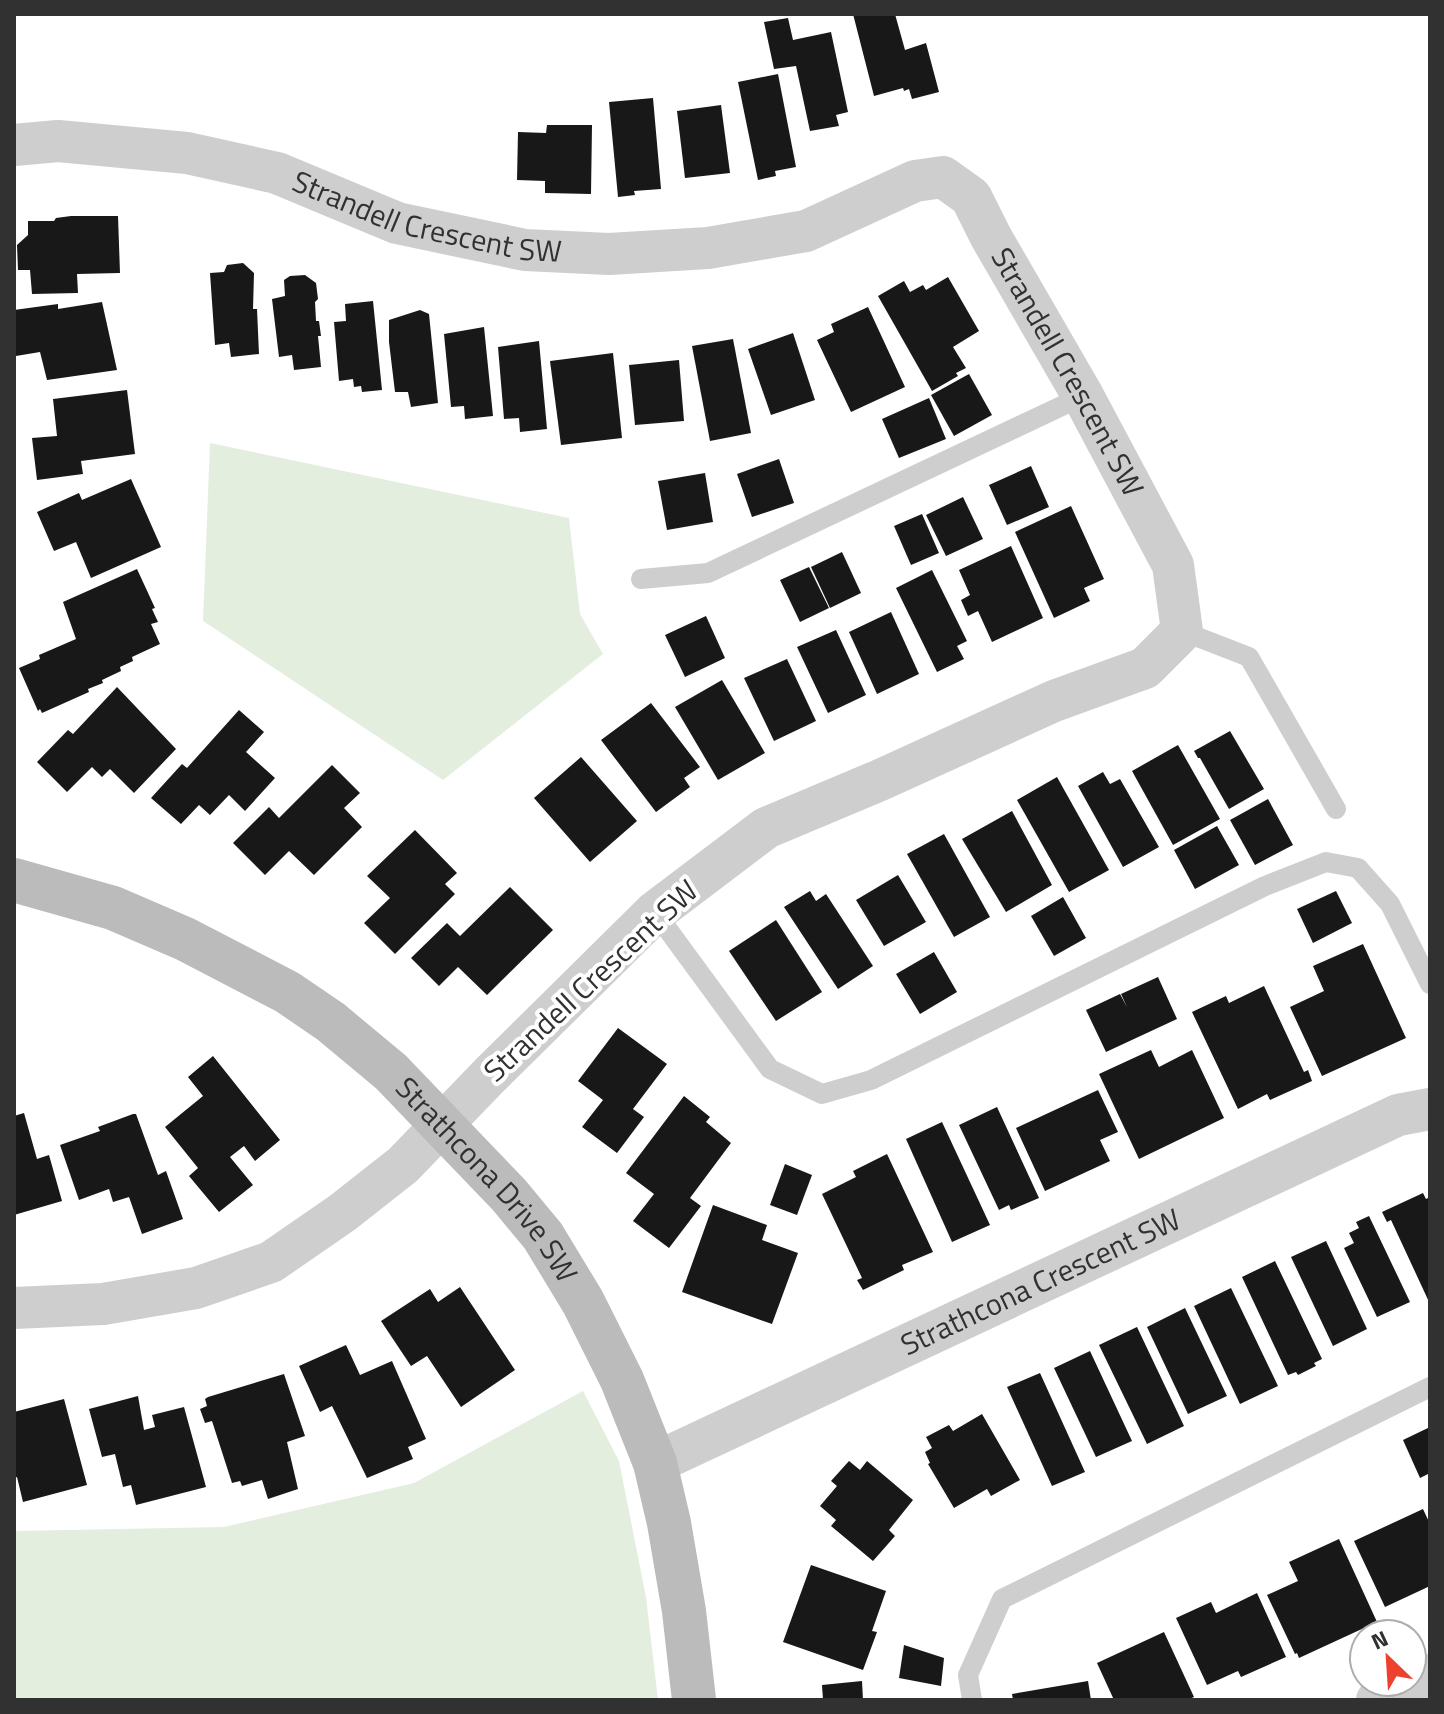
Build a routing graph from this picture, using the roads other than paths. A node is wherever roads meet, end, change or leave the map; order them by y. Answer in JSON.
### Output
{"nodes":[{"id":1,"x":14,"y":145,"type":"edge"},
{"id":2,"x":1083,"y":396,"type":"junction"},
{"id":3,"x":641,"y":579,"type":"dead end"},
{"id":4,"x":1182,"y":631,"type":"junction"},
{"id":5,"x":1336,"y":809,"type":"dead end"},
{"id":6,"x":14,"y":880,"type":"edge"},
{"id":7,"x":655,"y":912,"type":"junction"},
{"id":8,"x":1430,"y":984,"type":"edge"},
{"id":9,"x":1430,"y":1109,"type":"edge"},
{"id":10,"x":444,"y":1126,"type":"junction"},
{"id":11,"x":14,"y":1308,"type":"edge"},
{"id":12,"x":1430,"y":1387,"type":"edge"},
{"id":13,"x":655,"y":1463,"type":"junction"},
{"id":14,"x":1430,"y":1675,"type":"edge"},
{"id":15,"x":694,"y":1700,"type":"edge"},
{"id":16,"x":972,"y":1700,"type":"edge"},
{"id":17,"x":1377,"y":1700,"type":"edge"}],
"edges":[{"from":1,"to":2,"type":"street","name":"Strandell Crescent SW"},
{"from":2,"to":3,"type":"lane"},
{"from":2,"to":4,"type":"street","name":"Strandell Crescent SW"},
{"from":4,"to":5,"type":"lane"},
{"from":4,"to":7,"type":"street","name":"Strandell Crescent SW"},
{"from":6,"to":10,"type":"street","name":"Strathcona Drive SW"},
{"from":7,"to":8,"type":"lane"},
{"from":7,"to":10,"type":"street","name":"Strandell Crescent SW"},
{"from":9,"to":13,"type":"street","name":"Strathcona Crescent SW"},
{"from":10,"to":11,"type":"street","name":"Strandell Crescent SW"},
{"from":10,"to":13,"type":"street","name":"Strathcona Drive SW"},
{"from":12,"to":16,"type":"lane"},
{"from":13,"to":15,"type":"street","name":"Strathcona Drive SW"},
{"from":14,"to":17,"type":"street"}]}
